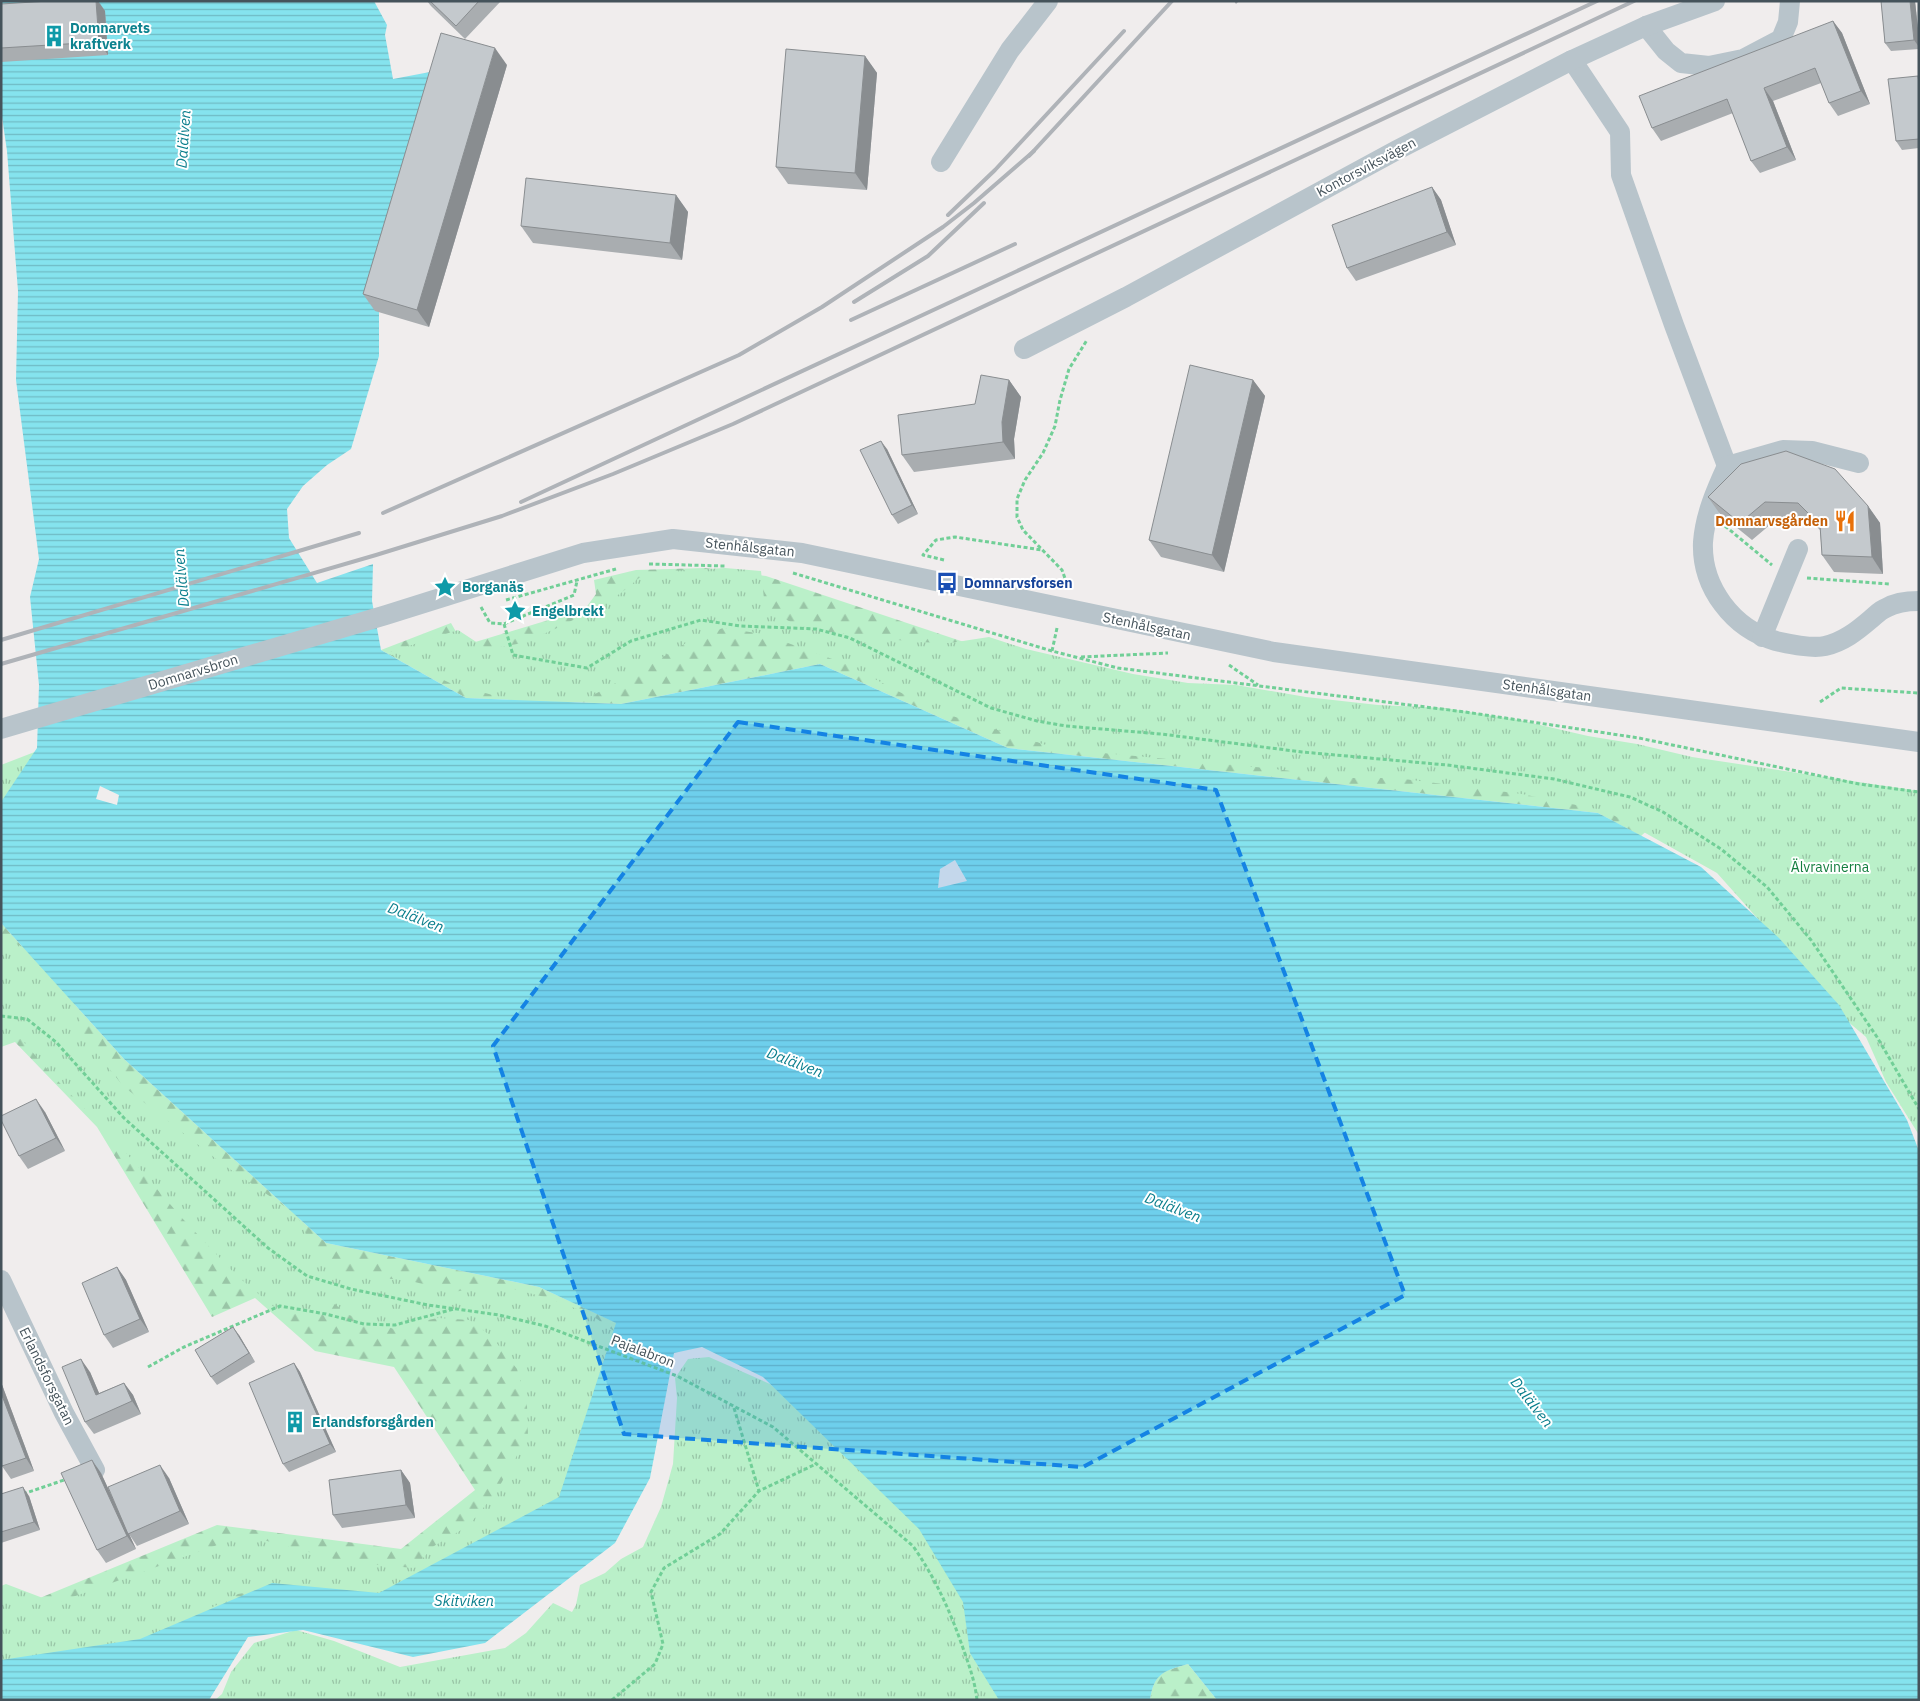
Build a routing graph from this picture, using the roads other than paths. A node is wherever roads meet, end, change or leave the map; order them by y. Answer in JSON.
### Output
{"nodes":[{"id":1,"x":1048,"y":1,"type":"edge"},
{"id":2,"x":1715,"y":1,"type":"edge"},
{"id":3,"x":1790,"y":1,"type":"edge"},
{"id":4,"x":1646,"y":26,"type":"junction"},
{"id":5,"x":1572,"y":60,"type":"junction"},
{"id":6,"x":942,"y":162,"type":"dead end"},
{"id":7,"x":1024,"y":349,"type":"dead end"},
{"id":8,"x":1859,"y":463,"type":"dead end"},
{"id":9,"x":1727,"y":466,"type":"junction"},
{"id":10,"x":1798,"y":548,"type":"dead end"},
{"id":11,"x":1919,"y":601,"type":"edge"},
{"id":12,"x":386,"y":615,"type":"joint"},
{"id":13,"x":1762,"y":637,"type":"junction"},
{"id":14,"x":1,"y":729,"type":"edge"},
{"id":15,"x":1919,"y":742,"type":"edge"},
{"id":16,"x":1,"y":1280,"type":"edge"},
{"id":17,"x":95,"y":1470,"type":"edge"}],
"edges":[{"from":1,"to":6,"type":"street"},
{"from":2,"to":4,"type":"street","name":"Kontorsviksvägen"},
{"from":3,"to":4,"type":"street"},
{"from":4,"to":5,"type":"street","name":"Kontorsviksvägen"},
{"from":5,"to":7,"type":"street","name":"Kontorsviksvägen"},
{"from":5,"to":9,"type":"street"},
{"from":8,"to":9,"type":"street"},
{"from":9,"to":13,"type":"street"},
{"from":10,"to":13,"type":"street"},
{"from":11,"to":13,"type":"street"},
{"from":12,"to":14,"type":"street","name":"Domnarvsbron"},
{"from":12,"to":15,"type":"street","name":"Stenhålsgatan"},
{"from":16,"to":17,"type":"street","name":"Erlandsforsgatan"}]}
